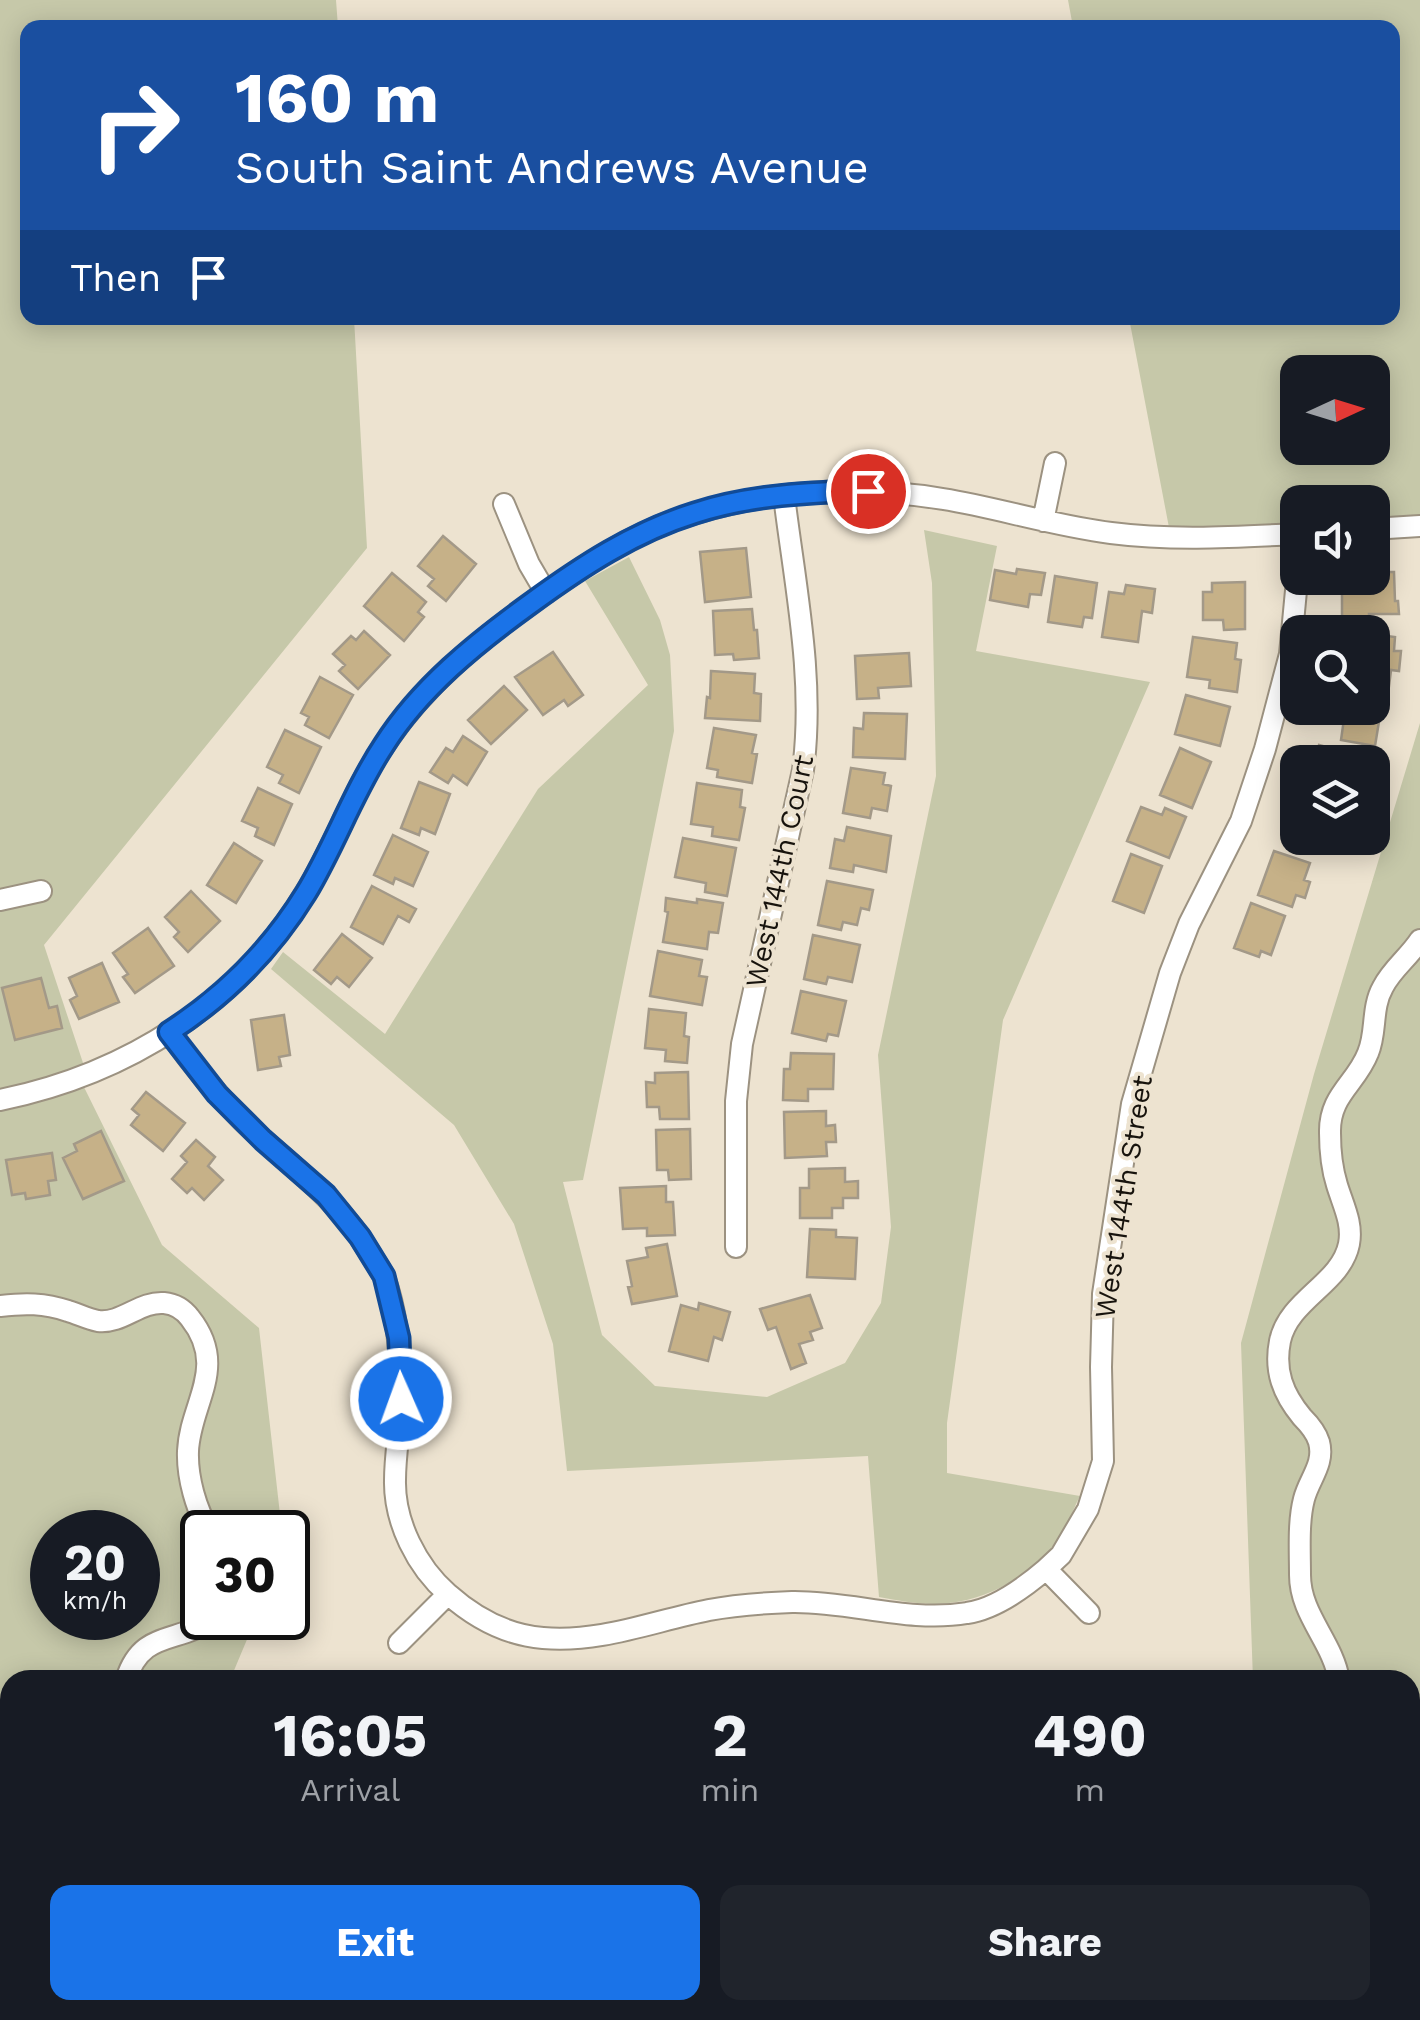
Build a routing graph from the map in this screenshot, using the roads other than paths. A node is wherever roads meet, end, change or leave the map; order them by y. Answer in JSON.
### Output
{"nodes":[{"id":1,"x":1055,"y":463,"type":"dead end"},
{"id":2,"x":784,"y":496,"type":"junction"},
{"id":3,"x":504,"y":504,"type":"dead end"},
{"id":4,"x":1043,"y":521,"type":"junction"},
{"id":5,"x":1420,"y":526,"type":"edge"},
{"id":6,"x":1390,"y":528,"type":"edge"},
{"id":7,"x":1280,"y":535,"type":"edge"},
{"id":8,"x":546,"y":593,"type":"junction"},
{"id":9,"x":1296,"y":595,"type":"edge"},
{"id":10,"x":41,"y":892,"type":"dead end"},
{"id":11,"x":0,"y":900,"type":"edge"},
{"id":12,"x":1420,"y":940,"type":"edge"},
{"id":13,"x":169,"y":1032,"type":"junction"},
{"id":14,"x":0,"y":1100,"type":"edge"},
{"id":15,"x":736,"y":1247,"type":"dead end"},
{"id":16,"x":0,"y":1306,"type":"edge"},
{"id":17,"x":200,"y":1510,"type":"edge"},
{"id":18,"x":1046,"y":1568,"type":"junction"},
{"id":19,"x":448,"y":1594,"type":"junction"},
{"id":20,"x":1089,"y":1613,"type":"dead end"},
{"id":21,"x":180,"y":1634,"type":"edge"},
{"id":22,"x":399,"y":1643,"type":"dead end"},
{"id":23,"x":129,"y":1670,"type":"edge"},
{"id":24,"x":1336,"y":1670,"type":"edge"}],
"edges":[{"from":1,"to":4,"type":"street"},
{"from":2,"to":4,"type":"street"},
{"from":2,"to":8,"type":"street"},
{"from":2,"to":15,"type":"street","name":"West 144th Court"},
{"from":3,"to":8,"type":"street"},
{"from":4,"to":7,"type":"street"},
{"from":5,"to":6,"type":"street"},
{"from":8,"to":13,"type":"street"},
{"from":9,"to":18,"type":"street","name":"West 144th Street"},
{"from":10,"to":11,"type":"street"},
{"from":12,"to":24,"type":"street"},
{"from":13,"to":14,"type":"street"},
{"from":13,"to":19,"type":"street","name":"West 144th Street"},
{"from":16,"to":17,"type":"street"},
{"from":18,"to":19,"type":"street","name":"West 144th Street"},
{"from":18,"to":20,"type":"street"},
{"from":19,"to":22,"type":"street"},
{"from":21,"to":23,"type":"street"}]}
